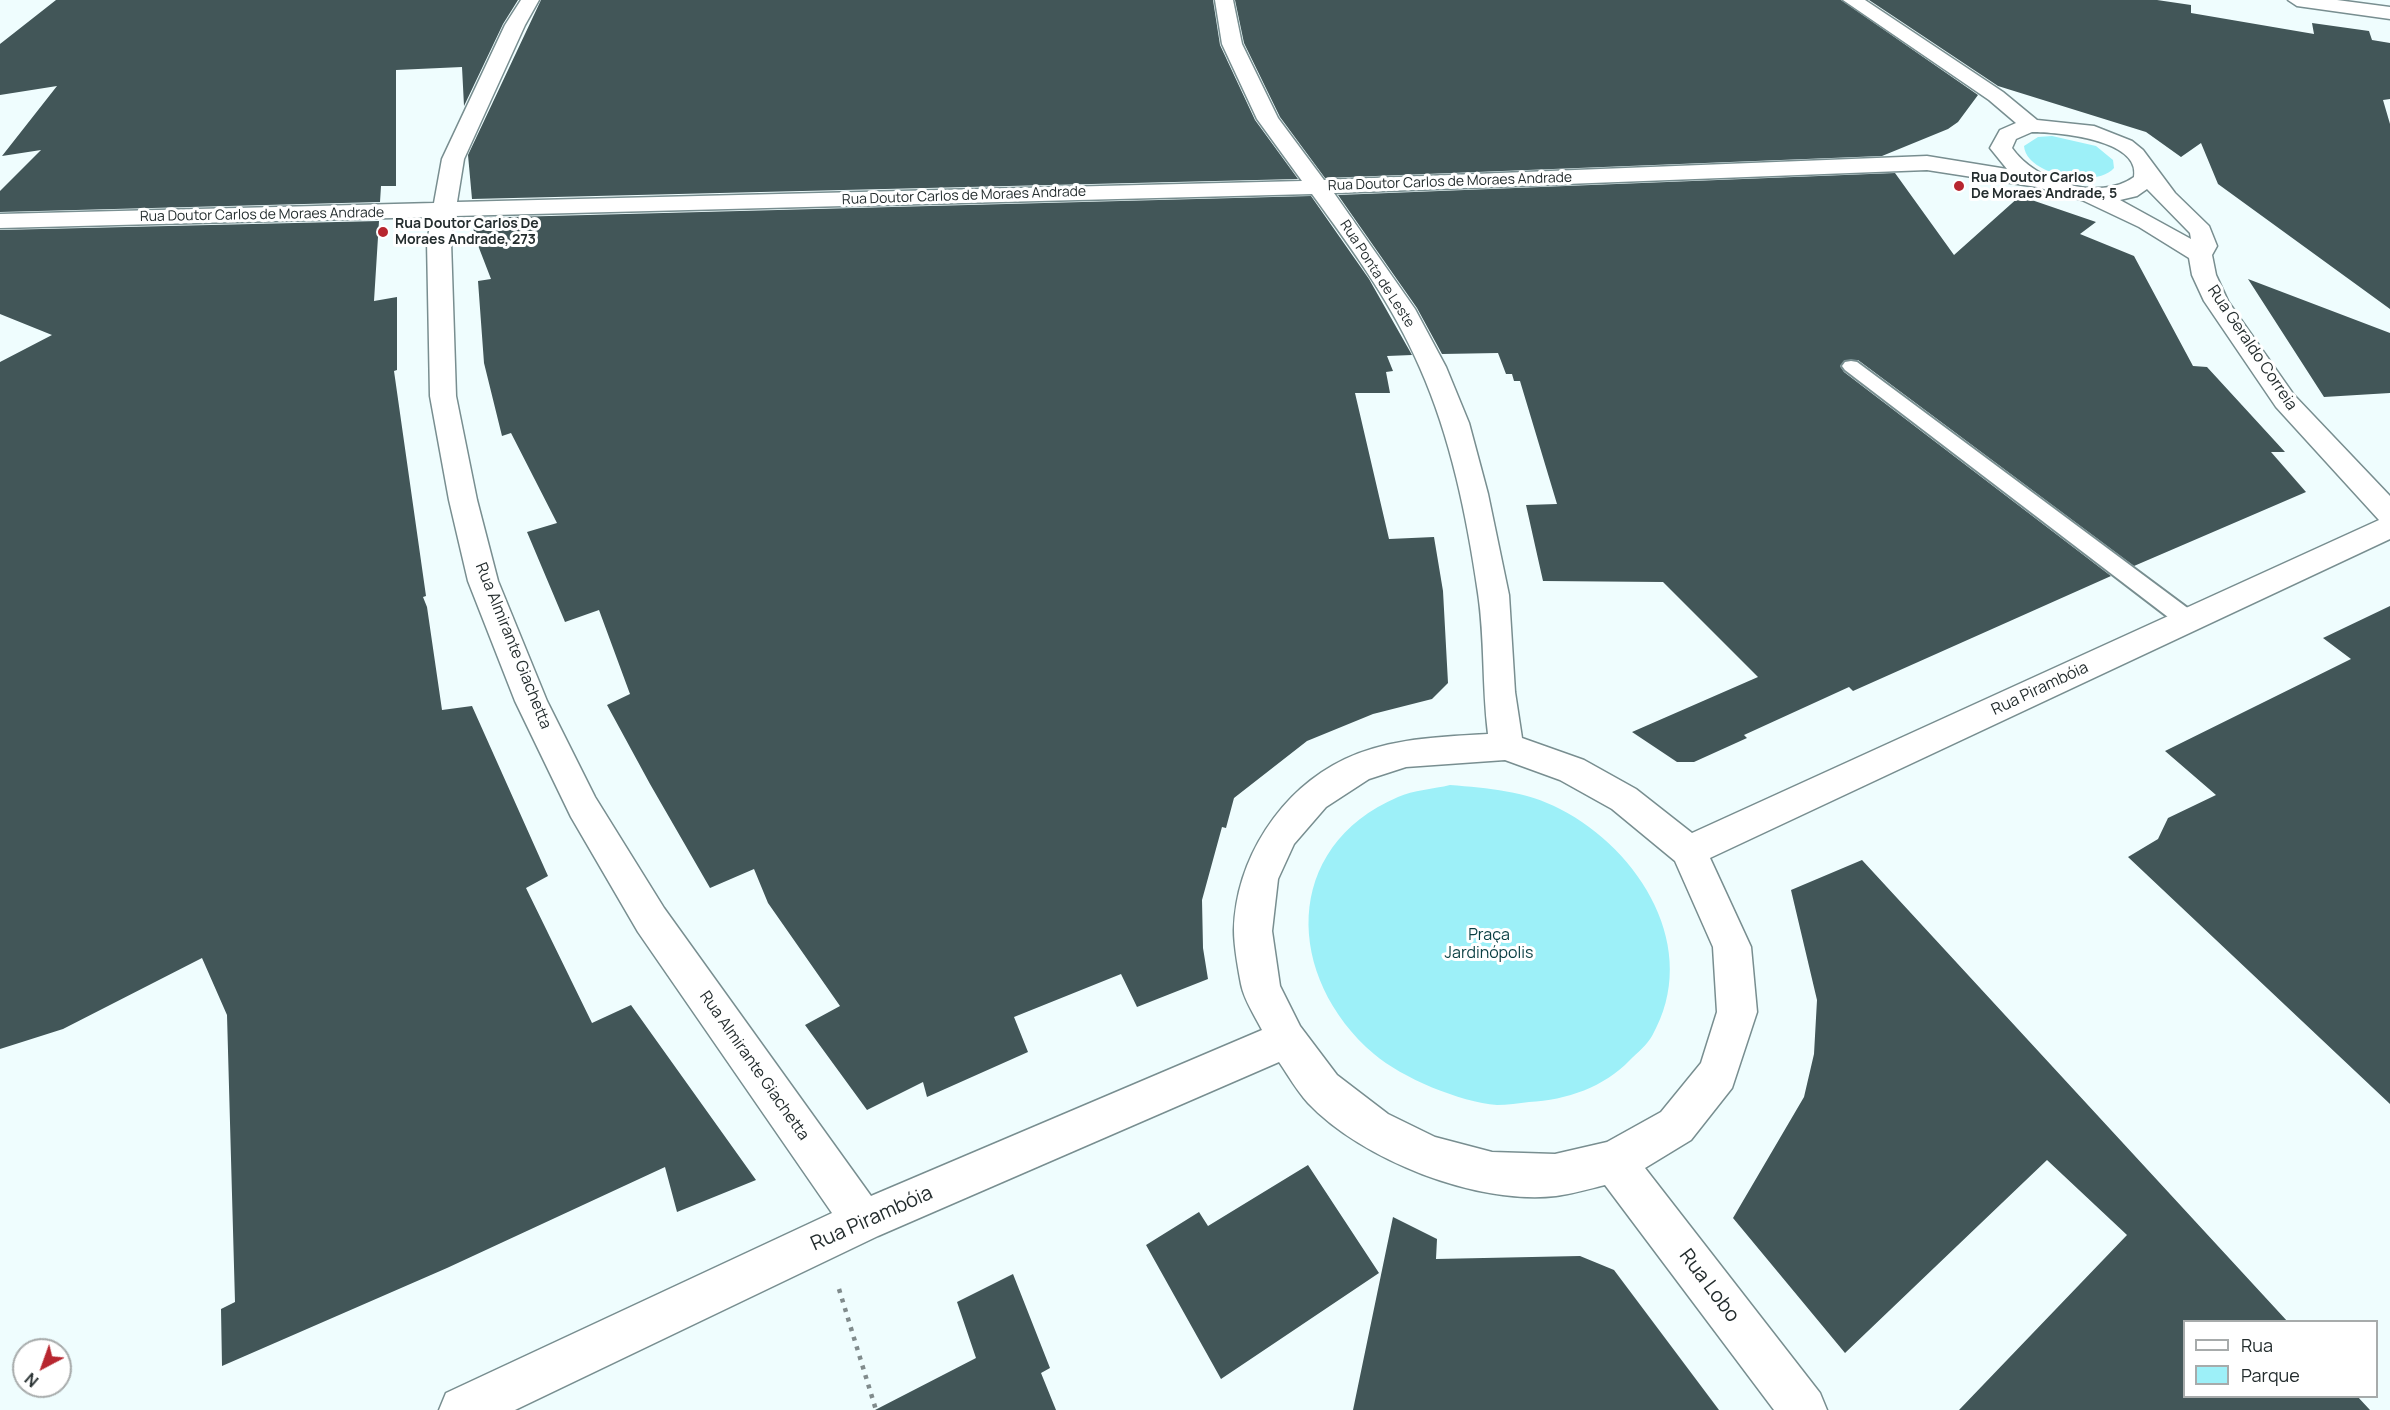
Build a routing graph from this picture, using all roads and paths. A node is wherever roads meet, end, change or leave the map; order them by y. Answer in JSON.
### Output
{"nodes":[{"id":1,"x":530,"y":0,"type":"edge"},
{"id":2,"x":1224,"y":0,"type":"edge"},
{"id":3,"x":1852,"y":0,"type":"edge"},
{"id":4,"x":2297,"y":0,"type":"edge"},
{"id":5,"x":2390,"y":13,"type":"edge"},
{"id":6,"x":2032,"y":126,"type":"junction"},
{"id":7,"x":2008,"y":134,"type":"junction"},
{"id":8,"x":1927,"y":163,"type":"junction"},
{"id":9,"x":2146,"y":173,"type":"junction"},
{"id":10,"x":2039,"y":181,"type":"junction"},
{"id":11,"x":1317,"y":187,"type":"junction"},
{"id":12,"x":2073,"y":191,"type":"junction"},
{"id":13,"x":444,"y":210,"type":"junction"},
{"id":14,"x":0,"y":221,"type":"edge"},
{"id":15,"x":2200,"y":255,"type":"junction"},
{"id":16,"x":1851,"y":366,"type":"dead end"},
{"id":17,"x":2390,"y":514,"type":"edge"},
{"id":18,"x":2390,"y":527,"type":"edge"},
{"id":19,"x":2188,"y":621,"type":"junction"},
{"id":20,"x":1506,"y":746,"type":"junction"},
{"id":21,"x":1689,"y":851,"type":"junction"},
{"id":22,"x":1286,"y":1039,"type":"junction"},
{"id":23,"x":1614,"y":1162,"type":"junction"},
{"id":24,"x":863,"y":1221,"type":"junction"},
{"id":25,"x":824,"y":1240,"type":"junction"},
{"id":26,"x":463,"y":1410,"type":"edge"},
{"id":27,"x":876,"y":1410,"type":"edge"},
{"id":28,"x":1803,"y":1410,"type":"edge"}],
"edges":[{"from":1,"to":13,"type":"street","name":"Rua Almirante Giachetta"},
{"from":2,"to":11,"type":"street","name":"Rua Ponta de Leste"},
{"from":3,"to":6,"type":"street"},
{"from":4,"to":5,"type":"street"},
{"from":6,"to":7,"type":"street","name":"Rua Doutor Carlos de Moraes Andrade"},
{"from":6,"to":9,"type":"street","name":"Rua Geraldo Correia"},
{"from":7,"to":8,"type":"street","name":"Rua Doutor Carlos de Moraes Andrade"},
{"from":7,"to":10,"type":"street"},
{"from":8,"to":10,"type":"street","name":"Rua Doutor Carlos de Moraes Andrade"},
{"from":8,"to":11,"type":"street","name":"Rua Doutor Carlos de Moraes Andrade"},
{"from":9,"to":12,"type":"street"},
{"from":9,"to":15,"type":"street","name":"Rua Geraldo Correia"},
{"from":10,"to":12,"type":"street"},
{"from":11,"to":13,"type":"street","name":"Rua Doutor Carlos de Moraes Andrade"},
{"from":11,"to":20,"type":"street","name":"Rua Ponta de Leste"},
{"from":12,"to":15,"type":"street"},
{"from":13,"to":14,"type":"street","name":"Rua Doutor Carlos de Moraes Andrade"},
{"from":13,"to":24,"type":"street","name":"Rua Almirante Giachetta"},
{"from":15,"to":17,"type":"street","name":"Rua Geraldo Correia"},
{"from":16,"to":19,"type":"lane"},
{"from":18,"to":19,"type":"street","name":"Rua Pirambóia"},
{"from":19,"to":21,"type":"street","name":"Rua Pirambóia"},
{"from":20,"to":21,"type":"street"},
{"from":20,"to":22,"type":"street"},
{"from":21,"to":23,"type":"street"},
{"from":22,"to":23,"type":"street"},
{"from":22,"to":24,"type":"street","name":"Rua Pirambóia"},
{"from":23,"to":28,"type":"street","name":"Rua Lobo"},
{"from":24,"to":25,"type":"street","name":"Rua Pirambóia"},
{"from":25,"to":26,"type":"street","name":"Rua Pirambóia"},
{"from":25,"to":27,"type":"path"}]}
